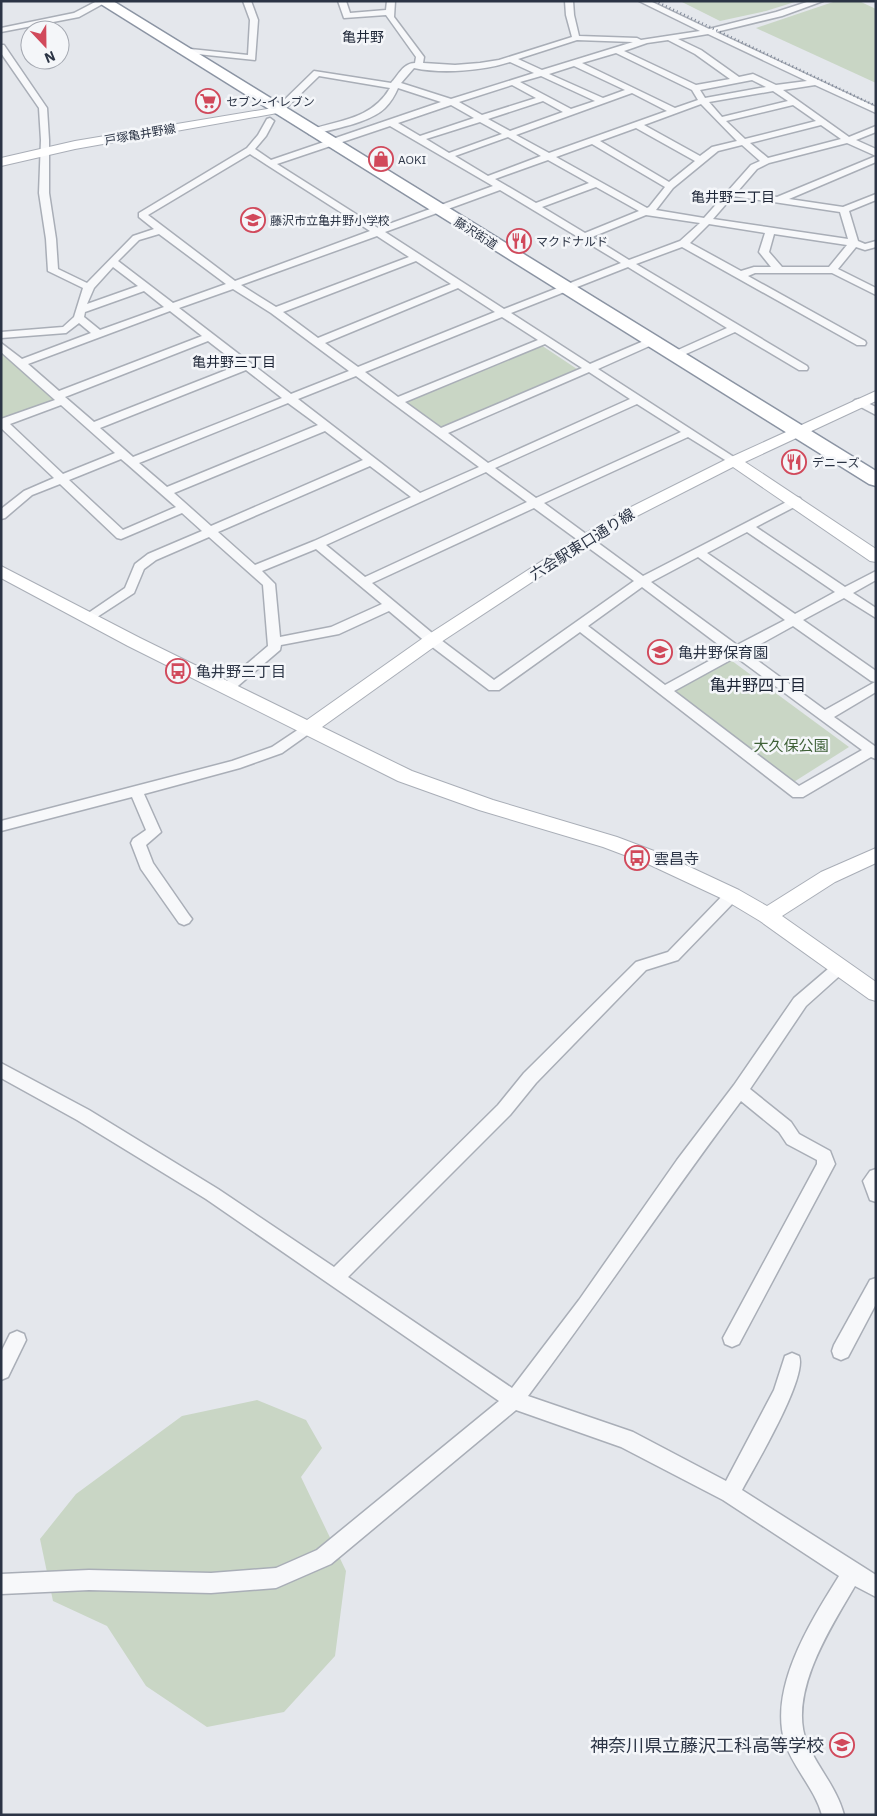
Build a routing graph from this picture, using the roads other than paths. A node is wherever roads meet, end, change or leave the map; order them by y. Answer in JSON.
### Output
{"nodes":[{"id":1,"x":103,"y":1,"type":"edge"},
{"id":2,"x":247,"y":1,"type":"edge"},
{"id":3,"x":342,"y":1,"type":"edge"},
{"id":4,"x":391,"y":1,"type":"edge"},
{"id":5,"x":569,"y":1,"type":"edge"},
{"id":6,"x":643,"y":1,"type":"edge"},
{"id":7,"x":819,"y":1,"type":"edge"},
{"id":8,"x":390,"y":12,"type":"junction"},
{"id":9,"x":1,"y":30,"type":"edge"},
{"id":10,"x":708,"y":32,"type":"junction"},
{"id":11,"x":667,"y":37,"type":"junction"},
{"id":12,"x":576,"y":38,"type":"junction"},
{"id":13,"x":656,"y":38,"type":"junction"},
{"id":14,"x":1,"y":46,"type":"edge"},
{"id":15,"x":181,"y":50,"type":"junction"},
{"id":16,"x":616,"y":50,"type":"junction"},
{"id":17,"x":510,"y":59,"type":"junction"},
{"id":18,"x":575,"y":63,"type":"junction"},
{"id":19,"x":418,"y":66,"type":"junction"},
{"id":20,"x":540,"y":73,"type":"junction"},
{"id":21,"x":737,"y":80,"type":"junction"},
{"id":22,"x":513,"y":82,"type":"junction"},
{"id":23,"x":818,"y":82,"type":"junction"},
{"id":24,"x":394,"y":85,"type":"junction"},
{"id":25,"x":695,"y":88,"type":"junction"},
{"id":26,"x":775,"y":88,"type":"junction"},
{"id":27,"x":633,"y":90,"type":"junction"},
{"id":28,"x":544,"y":98,"type":"junction"},
{"id":29,"x":603,"y":101,"type":"junction"},
{"id":30,"x":702,"y":101,"type":"junction"},
{"id":31,"x":452,"y":102,"type":"junction"},
{"id":32,"x":796,"y":102,"type":"junction"},
{"id":33,"x":876,"y":110,"type":"edge"},
{"id":34,"x":675,"y":111,"type":"junction"},
{"id":35,"x":570,"y":113,"type":"junction"},
{"id":36,"x":275,"y":116,"type":"junction"},
{"id":37,"x":480,"y":118,"type":"junction"},
{"id":38,"x":721,"y":120,"type":"junction"},
{"id":39,"x":390,"y":122,"type":"junction"},
{"id":40,"x":823,"y":122,"type":"junction"},
{"id":41,"x":637,"y":125,"type":"junction"},
{"id":42,"x":876,"y":128,"type":"edge"},
{"id":43,"x":312,"y":132,"type":"junction"},
{"id":44,"x":510,"y":134,"type":"junction"},
{"id":45,"x":418,"y":139,"type":"junction"},
{"id":46,"x":848,"y":140,"type":"junction"},
{"id":47,"x":593,"y":141,"type":"junction"},
{"id":48,"x":329,"y":142,"type":"junction"},
{"id":49,"x":742,"y":142,"type":"junction"},
{"id":50,"x":250,"y":150,"type":"junction"},
{"id":51,"x":44,"y":152,"type":"junction"},
{"id":52,"x":876,"y":154,"type":"edge"},
{"id":53,"x":448,"y":156,"type":"junction"},
{"id":54,"x":550,"y":156,"type":"junction"},
{"id":55,"x":876,"y":159,"type":"edge"},
{"id":56,"x":700,"y":160,"type":"junction"},
{"id":57,"x":766,"y":161,"type":"junction"},
{"id":58,"x":1,"y":162,"type":"edge"},
{"id":59,"x":270,"y":163,"type":"junction"},
{"id":60,"x":487,"y":179,"type":"junction"},
{"id":61,"x":598,"y":183,"type":"junction"},
{"id":62,"x":670,"y":186,"type":"junction"},
{"id":63,"x":500,"y":187,"type":"junction"},
{"id":64,"x":731,"y":193,"type":"junction"},
{"id":65,"x":875,"y":199,"type":"edge"},
{"id":66,"x":778,"y":200,"type":"junction"},
{"id":67,"x":535,"y":207,"type":"junction"},
{"id":68,"x":438,"y":209,"type":"junction"},
{"id":69,"x":844,"y":210,"type":"junction"},
{"id":70,"x":647,"y":212,"type":"junction"},
{"id":71,"x":705,"y":222,"type":"junction"},
{"id":72,"x":160,"y":230,"type":"junction"},
{"id":73,"x":770,"y":231,"type":"junction"},
{"id":74,"x":378,"y":232,"type":"junction"},
{"id":75,"x":585,"y":237,"type":"junction"},
{"id":76,"x":683,"y":243,"type":"junction"},
{"id":77,"x":854,"y":243,"type":"junction"},
{"id":78,"x":876,"y":244,"type":"edge"},
{"id":79,"x":417,"y":257,"type":"junction"},
{"id":80,"x":113,"y":262,"type":"junction"},
{"id":81,"x":629,"y":263,"type":"junction"},
{"id":82,"x":778,"y":269,"type":"junction"},
{"id":83,"x":832,"y":270,"type":"junction"},
{"id":84,"x":742,"y":275,"type":"junction"},
{"id":85,"x":234,"y":284,"type":"junction"},
{"id":86,"x":459,"y":284,"type":"junction"},
{"id":87,"x":89,"y":287,"type":"junction"},
{"id":88,"x":146,"y":287,"type":"junction"},
{"id":89,"x":564,"y":288,"type":"junction"},
{"id":90,"x":874,"y":288,"type":"edge"},
{"id":91,"x":172,"y":307,"type":"junction"},
{"id":92,"x":275,"y":311,"type":"junction"},
{"id":93,"x":504,"y":313,"type":"junction"},
{"id":94,"x":79,"y":314,"type":"junction"},
{"id":95,"x":735,"y":328,"type":"junction"},
{"id":96,"x":99,"y":334,"type":"junction"},
{"id":97,"x":1,"y":335,"type":"edge"},
{"id":98,"x":211,"y":336,"type":"junction"},
{"id":99,"x":546,"y":340,"type":"junction"},
{"id":100,"x":317,"y":342,"type":"junction"},
{"id":101,"x":650,"y":342,"type":"junction"},
{"id":102,"x":861,"y":343,"type":"dead end"},
{"id":103,"x":1,"y":346,"type":"edge"},
{"id":104,"x":673,"y":356,"type":"junction"},
{"id":105,"x":20,"y":363,"type":"junction"},
{"id":106,"x":248,"y":365,"type":"junction"},
{"id":107,"x":590,"y":368,"type":"junction"},
{"id":108,"x":803,"y":368,"type":"dead end"},
{"id":109,"x":357,"y":371,"type":"junction"},
{"id":110,"x":876,"y":395,"type":"edge"},
{"id":111,"x":60,"y":398,"type":"junction"},
{"id":112,"x":290,"y":398,"type":"junction"},
{"id":113,"x":638,"y":399,"type":"junction"},
{"id":114,"x":397,"y":401,"type":"junction"},
{"id":115,"x":859,"y":402,"type":"junction"},
{"id":116,"x":876,"y":412,"type":"edge"},
{"id":117,"x":2,"y":423,"type":"edge"},
{"id":118,"x":326,"y":426,"type":"junction"},
{"id":119,"x":92,"y":427,"type":"junction"},
{"id":120,"x":689,"y":432,"type":"junction"},
{"id":121,"x":795,"y":432,"type":"junction"},
{"id":122,"x":440,"y":433,"type":"junction"},
{"id":123,"x":127,"y":458,"type":"junction"},
{"id":124,"x":734,"y":460,"type":"junction"},
{"id":125,"x":371,"y":461,"type":"junction"},
{"id":126,"x":487,"y":467,"type":"junction"},
{"id":127,"x":62,"y":478,"type":"junction"},
{"id":128,"x":876,"y":480,"type":"edge"},
{"id":129,"x":166,"y":492,"type":"junction"},
{"id":130,"x":419,"y":498,"type":"junction"},
{"id":131,"x":796,"y":501,"type":"junction"},
{"id":132,"x":536,"y":504,"type":"junction"},
{"id":133,"x":184,"y":508,"type":"junction"},
{"id":134,"x":1,"y":515,"type":"edge"},
{"id":135,"x":748,"y":527,"type":"junction"},
{"id":136,"x":210,"y":531,"type":"junction"},
{"id":137,"x":585,"y":540,"type":"junction"},
{"id":138,"x":318,"y":544,"type":"junction"},
{"id":139,"x":698,"y":552,"type":"junction"},
{"id":140,"x":876,"y":557,"type":"edge"},
{"id":141,"x":254,"y":570,"type":"junction"},
{"id":142,"x":1,"y":571,"type":"edge"},
{"id":143,"x":876,"y":575,"type":"edge"},
{"id":144,"x":364,"y":582,"type":"junction"},
{"id":145,"x":642,"y":582,"type":"junction"},
{"id":146,"x":844,"y":592,"type":"junction"},
{"id":147,"x":391,"y":605,"type":"junction"},
{"id":148,"x":876,"y":614,"type":"edge"},
{"id":149,"x":87,"y":618,"type":"junction"},
{"id":150,"x":792,"y":620,"type":"junction"},
{"id":151,"x":580,"y":626,"type":"junction"},
{"id":152,"x":432,"y":640,"type":"junction"},
{"id":153,"x":275,"y":642,"type":"junction"},
{"id":154,"x":735,"y":650,"type":"junction"},
{"id":155,"x":876,"y":678,"type":"edge"},
{"id":156,"x":876,"y":686,"type":"edge"},
{"id":157,"x":227,"y":688,"type":"junction"},
{"id":158,"x":664,"y":691,"type":"junction"},
{"id":159,"x":825,"y":716,"type":"junction"},
{"id":160,"x":308,"y":728,"type":"junction"},
{"id":161,"x":873,"y":752,"type":"edge"},
{"id":162,"x":136,"y":791,"type":"junction"},
{"id":163,"x":1,"y":826,"type":"edge"},
{"id":164,"x":876,"y":855,"type":"edge"},
{"id":165,"x":732,"y":895,"type":"junction"},
{"id":166,"x":766,"y":916,"type":"junction"},
{"id":167,"x":184,"y":918,"type":"dead end"},
{"id":168,"x":840,"y":967,"type":"junction"},
{"id":169,"x":876,"y":993,"type":"edge"},
{"id":170,"x":1,"y":1070,"type":"edge"},
{"id":171,"x":740,"y":1090,"type":"junction"},
{"id":172,"x":876,"y":1176,"type":"edge"},
{"id":173,"x":876,"y":1195,"type":"edge"},
{"id":174,"x":335,"y":1278,"type":"junction"},
{"id":175,"x":876,"y":1286,"type":"edge"},
{"id":176,"x":732,"y":1338,"type":"dead end"},
{"id":177,"x":17,"y":1340,"type":"dead end"},
{"id":178,"x":841,"y":1350,"type":"dead end"},
{"id":179,"x":792,"y":1362,"type":"dead end"},
{"id":180,"x":1,"y":1371,"type":"edge"},
{"id":181,"x":514,"y":1400,"type":"junction"},
{"id":182,"x":730,"y":1493,"type":"junction"},
{"id":183,"x":852,"y":1573,"type":"junction"},
{"id":184,"x":1,"y":1584,"type":"edge"},
{"id":185,"x":876,"y":1587,"type":"edge"},
{"id":186,"x":833,"y":1815,"type":"edge"}],
"edges":[{"from":1,"to":9,"type":"street"},
{"from":1,"to":15,"type":"highway","name":"藤沢街道"},
{"from":2,"to":15,"type":"street"},
{"from":3,"to":8,"type":"street"},
{"from":4,"to":8,"type":"street"},
{"from":5,"to":12,"type":"street"},
{"from":6,"to":10,"type":"street"},
{"from":7,"to":10,"type":"street"},
{"from":8,"to":19,"type":"street"},
{"from":10,"to":11,"type":"street"},
{"from":10,"to":23,"type":"street"},
{"from":11,"to":13,"type":"street"},
{"from":11,"to":21,"type":"street"},
{"from":12,"to":13,"type":"street"},
{"from":12,"to":17,"type":"street"},
{"from":13,"to":16,"type":"street"},
{"from":14,"to":51,"type":"street"},
{"from":15,"to":36,"type":"highway","name":"藤沢街道"},
{"from":16,"to":18,"type":"street"},
{"from":16,"to":25,"type":"street"},
{"from":17,"to":19,"type":"street"},
{"from":17,"to":20,"type":"street"},
{"from":18,"to":20,"type":"street"},
{"from":18,"to":27,"type":"street"},
{"from":19,"to":24,"type":"street"},
{"from":20,"to":22,"type":"street"},
{"from":20,"to":29,"type":"street"},
{"from":21,"to":25,"type":"street"},
{"from":21,"to":26,"type":"street"},
{"from":22,"to":28,"type":"street"},
{"from":22,"to":31,"type":"street"},
{"from":23,"to":26,"type":"street"},
{"from":23,"to":33,"type":"street"},
{"from":24,"to":31,"type":"street"},
{"from":24,"to":36,"type":"street"},
{"from":24,"to":43,"type":"street"},
{"from":25,"to":30,"type":"street"},
{"from":26,"to":30,"type":"street"},
{"from":26,"to":32,"type":"street"},
{"from":27,"to":29,"type":"street"},
{"from":27,"to":34,"type":"street"},
{"from":28,"to":35,"type":"street"},
{"from":28,"to":37,"type":"street"},
{"from":29,"to":35,"type":"street"},
{"from":30,"to":34,"type":"street"},
{"from":30,"to":38,"type":"street"},
{"from":31,"to":37,"type":"street"},
{"from":31,"to":39,"type":"street"},
{"from":32,"to":38,"type":"street"},
{"from":32,"to":40,"type":"street"},
{"from":34,"to":41,"type":"street"},
{"from":35,"to":44,"type":"street"},
{"from":36,"to":43,"type":"highway","name":"藤沢街道"},
{"from":36,"to":50,"type":"street"},
{"from":36,"to":51,"type":"street","name":"戸塚亀井野線"},
{"from":37,"to":44,"type":"street"},
{"from":37,"to":45,"type":"street"},
{"from":38,"to":49,"type":"street"},
{"from":39,"to":45,"type":"street"},
{"from":39,"to":48,"type":"street"},
{"from":40,"to":46,"type":"street"},
{"from":40,"to":49,"type":"street"},
{"from":41,"to":47,"type":"street"},
{"from":41,"to":56,"type":"street"},
{"from":42,"to":46,"type":"street"},
{"from":43,"to":48,"type":"highway","name":"藤沢街道"},
{"from":44,"to":53,"type":"street"},
{"from":44,"to":54,"type":"street"},
{"from":45,"to":53,"type":"street"},
{"from":46,"to":52,"type":"street"},
{"from":46,"to":57,"type":"street"},
{"from":47,"to":54,"type":"street"},
{"from":47,"to":62,"type":"street"},
{"from":48,"to":59,"type":"street"},
{"from":48,"to":68,"type":"highway","name":"藤沢街道"},
{"from":49,"to":56,"type":"street"},
{"from":49,"to":57,"type":"street"},
{"from":50,"to":59,"type":"street"},
{"from":50,"to":72,"type":"street"},
{"from":51,"to":58,"type":"street","name":"戸塚亀井野線"},
{"from":51,"to":87,"type":"street"},
{"from":53,"to":60,"type":"street"},
{"from":54,"to":60,"type":"street"},
{"from":54,"to":61,"type":"street"},
{"from":55,"to":66,"type":"street"},
{"from":56,"to":62,"type":"street"},
{"from":57,"to":64,"type":"street"},
{"from":59,"to":74,"type":"street"},
{"from":60,"to":63,"type":"street"},
{"from":61,"to":67,"type":"street"},
{"from":61,"to":70,"type":"street"},
{"from":62,"to":70,"type":"street"},
{"from":63,"to":67,"type":"street"},
{"from":63,"to":68,"type":"street"},
{"from":64,"to":66,"type":"street"},
{"from":64,"to":71,"type":"street"},
{"from":65,"to":69,"type":"street"},
{"from":66,"to":69,"type":"street"},
{"from":67,"to":75,"type":"street"},
{"from":68,"to":74,"type":"street"},
{"from":68,"to":89,"type":"highway","name":"藤沢街道"},
{"from":69,"to":77,"type":"street"},
{"from":70,"to":71,"type":"street"},
{"from":70,"to":75,"type":"street"},
{"from":71,"to":73,"type":"street"},
{"from":71,"to":76,"type":"street"},
{"from":72,"to":80,"type":"street"},
{"from":72,"to":85,"type":"street"},
{"from":73,"to":77,"type":"street"},
{"from":73,"to":82,"type":"street"},
{"from":74,"to":79,"type":"street"},
{"from":74,"to":85,"type":"street"},
{"from":75,"to":81,"type":"street"},
{"from":76,"to":81,"type":"street"},
{"from":76,"to":84,"type":"street"},
{"from":77,"to":78,"type":"street"},
{"from":77,"to":83,"type":"street"},
{"from":79,"to":86,"type":"street"},
{"from":79,"to":92,"type":"street"},
{"from":80,"to":87,"type":"street"},
{"from":80,"to":88,"type":"street"},
{"from":81,"to":89,"type":"street"},
{"from":81,"to":95,"type":"street"},
{"from":82,"to":83,"type":"street"},
{"from":82,"to":84,"type":"street"},
{"from":83,"to":90,"type":"street"},
{"from":84,"to":102,"type":"street"},
{"from":85,"to":91,"type":"street"},
{"from":85,"to":92,"type":"street"},
{"from":86,"to":93,"type":"street"},
{"from":86,"to":100,"type":"street"},
{"from":87,"to":94,"type":"street"},
{"from":88,"to":91,"type":"street"},
{"from":88,"to":94,"type":"street"},
{"from":89,"to":93,"type":"street"},
{"from":89,"to":101,"type":"highway","name":"藤沢街道"},
{"from":91,"to":96,"type":"street"},
{"from":91,"to":98,"type":"street"},
{"from":92,"to":100,"type":"street"},
{"from":93,"to":99,"type":"street"},
{"from":93,"to":109,"type":"street"},
{"from":94,"to":96,"type":"street"},
{"from":94,"to":97,"type":"street"},
{"from":95,"to":104,"type":"street"},
{"from":95,"to":108,"type":"street"},
{"from":96,"to":105,"type":"street"},
{"from":98,"to":106,"type":"street"},
{"from":98,"to":111,"type":"street"},
{"from":99,"to":107,"type":"street"},
{"from":99,"to":114,"type":"street"},
{"from":100,"to":109,"type":"street"},
{"from":101,"to":104,"type":"highway","name":"藤沢街道"},
{"from":101,"to":107,"type":"street"},
{"from":103,"to":105,"type":"street"},
{"from":104,"to":121,"type":"highway","name":"藤沢街道"},
{"from":105,"to":111,"type":"street"},
{"from":106,"to":112,"type":"street"},
{"from":106,"to":119,"type":"street"},
{"from":107,"to":113,"type":"street"},
{"from":107,"to":122,"type":"street"},
{"from":109,"to":112,"type":"street"},
{"from":109,"to":114,"type":"street"},
{"from":110,"to":115,"type":"street","name":"六会駅東口通り線"},
{"from":111,"to":117,"type":"street"},
{"from":111,"to":119,"type":"street"},
{"from":112,"to":118,"type":"street"},
{"from":112,"to":123,"type":"street"},
{"from":113,"to":120,"type":"street"},
{"from":113,"to":126,"type":"street"},
{"from":114,"to":122,"type":"street"},
{"from":115,"to":116,"type":"street"},
{"from":115,"to":121,"type":"street","name":"六会駅東口通り線"},
{"from":117,"to":127,"type":"street"},
{"from":118,"to":125,"type":"street"},
{"from":118,"to":129,"type":"street"},
{"from":119,"to":123,"type":"street"},
{"from":120,"to":124,"type":"street"},
{"from":120,"to":132,"type":"street"},
{"from":121,"to":124,"type":"street","name":"六会駅東口通り線"},
{"from":121,"to":128,"type":"highway","name":"藤沢街道"},
{"from":122,"to":126,"type":"street"},
{"from":123,"to":127,"type":"street"},
{"from":123,"to":129,"type":"street"},
{"from":124,"to":131,"type":"street"},
{"from":124,"to":137,"type":"street","name":"六会駅東口通り線"},
{"from":125,"to":130,"type":"street"},
{"from":125,"to":136,"type":"street"},
{"from":126,"to":130,"type":"street"},
{"from":126,"to":132,"type":"street"},
{"from":127,"to":133,"type":"street"},
{"from":127,"to":134,"type":"street"},
{"from":129,"to":133,"type":"street"},
{"from":130,"to":138,"type":"street"},
{"from":131,"to":135,"type":"street"},
{"from":131,"to":140,"type":"street"},
{"from":132,"to":137,"type":"street"},
{"from":132,"to":144,"type":"street"},
{"from":133,"to":136,"type":"street"},
{"from":135,"to":139,"type":"street"},
{"from":135,"to":146,"type":"street"},
{"from":136,"to":141,"type":"street"},
{"from":136,"to":149,"type":"street"},
{"from":137,"to":145,"type":"street"},
{"from":137,"to":152,"type":"street","name":"六会駅東口通り線"},
{"from":138,"to":141,"type":"street"},
{"from":138,"to":144,"type":"street"},
{"from":139,"to":145,"type":"street"},
{"from":139,"to":150,"type":"street"},
{"from":141,"to":153,"type":"street"},
{"from":142,"to":149,"type":"street"},
{"from":143,"to":146,"type":"street"},
{"from":144,"to":147,"type":"street"},
{"from":145,"to":151,"type":"street"},
{"from":145,"to":154,"type":"street"},
{"from":146,"to":148,"type":"street"},
{"from":146,"to":150,"type":"street"},
{"from":147,"to":152,"type":"street"},
{"from":147,"to":153,"type":"street"},
{"from":149,"to":157,"type":"street"},
{"from":150,"to":154,"type":"street"},
{"from":150,"to":155,"type":"street"},
{"from":151,"to":152,"type":"street"},
{"from":151,"to":158,"type":"street"},
{"from":152,"to":160,"type":"street","name":"六会駅東口通り線"},
{"from":153,"to":157,"type":"street"},
{"from":154,"to":158,"type":"street"},
{"from":154,"to":159,"type":"street"},
{"from":156,"to":159,"type":"street"},
{"from":157,"to":160,"type":"street"},
{"from":158,"to":161,"type":"street"},
{"from":159,"to":161,"type":"street"},
{"from":160,"to":162,"type":"street"},
{"from":160,"to":165,"type":"street"},
{"from":162,"to":163,"type":"street"},
{"from":162,"to":167,"type":"street"},
{"from":164,"to":166,"type":"street"},
{"from":165,"to":166,"type":"street"},
{"from":165,"to":174,"type":"street"},
{"from":166,"to":168,"type":"street"},
{"from":168,"to":169,"type":"street"},
{"from":168,"to":171,"type":"street"},
{"from":170,"to":174,"type":"street"},
{"from":171,"to":176,"type":"street"},
{"from":171,"to":181,"type":"street"},
{"from":172,"to":173,"type":"street"},
{"from":174,"to":181,"type":"street"},
{"from":175,"to":178,"type":"street"},
{"from":177,"to":180,"type":"street"},
{"from":179,"to":182,"type":"street"},
{"from":181,"to":182,"type":"street"},
{"from":181,"to":184,"type":"street"},
{"from":182,"to":183,"type":"street"},
{"from":183,"to":185,"type":"street"},
{"from":183,"to":186,"type":"street"}]}
